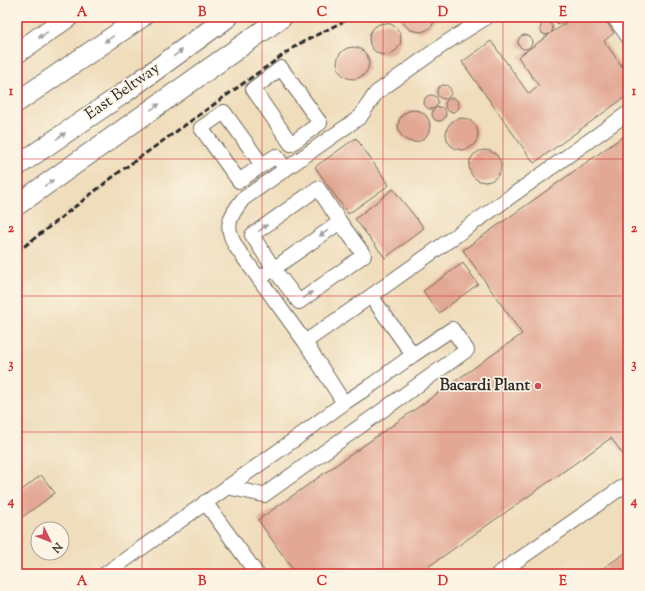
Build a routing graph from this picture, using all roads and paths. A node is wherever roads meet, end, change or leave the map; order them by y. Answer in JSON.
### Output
{"nodes":[{"id":1,"x":68,"y":17,"type":"edge"},
{"id":2,"x":142,"y":17,"type":"edge"},
{"id":3,"x":228,"y":17,"type":"edge"},
{"id":4,"x":282,"y":17,"type":"edge"},
{"id":5,"x":487,"y":17,"type":"edge"},
{"id":6,"x":614,"y":17,"type":"edge"},
{"id":7,"x":628,"y":37,"type":"edge"},
{"id":8,"x":17,"y":53,"type":"edge"},
{"id":9,"x":17,"y":102,"type":"edge"},
{"id":10,"x":628,"y":113,"type":"edge"},
{"id":11,"x":291,"y":144,"type":"junction"},
{"id":12,"x":276,"y":156,"type":"junction"},
{"id":13,"x":17,"y":166,"type":"edge"},
{"id":14,"x":262,"y":166,"type":"junction"},
{"id":15,"x":286,"y":169,"type":"junction"},
{"id":16,"x":17,"y":205,"type":"edge"},
{"id":17,"x":340,"y":222,"type":"junction"},
{"id":18,"x":274,"y":269,"type":"junction"},
{"id":19,"x":259,"y":279,"type":"junction"},
{"id":20,"x":371,"y":296,"type":"junction"},
{"id":21,"x":305,"y":342,"type":"junction"},
{"id":22,"x":413,"y":355,"type":"junction"},
{"id":23,"x":344,"y":403,"type":"junction"},
{"id":24,"x":628,"y":483,"type":"edge"},
{"id":25,"x":227,"y":488,"type":"junction"},
{"id":26,"x":205,"y":502,"type":"junction"},
{"id":27,"x":105,"y":574,"type":"edge"},
{"id":28,"x":257,"y":574,"type":"edge"},
{"id":29,"x":498,"y":574,"type":"edge"}],
"edges":[{"from":1,"to":8,"type":"highway","one_way":true},
{"from":2,"to":9,"type":"highway","one_way":true},
{"from":13,"to":3,"type":"highway","name":"East Beltway","one_way":true},
{"from":16,"to":4,"type":"highway","one_way":true},
{"from":5,"to":15,"type":"lane"},
{"from":6,"to":7,"type":"lane"},
{"from":10,"to":20,"type":"lane"},
{"from":11,"to":11,"type":"lane"},
{"from":11,"to":12,"type":"lane"},
{"from":12,"to":14,"type":"lane"},
{"from":12,"to":15,"type":"lane"},
{"from":14,"to":14,"type":"lane"},
{"from":15,"to":19,"type":"lane"},
{"from":17,"to":18,"type":"lane","one_way":true},
{"from":18,"to":17,"type":"lane","one_way":true},
{"from":18,"to":17,"type":"lane","one_way":true},
{"from":18,"to":19,"type":"lane"},
{"from":19,"to":21,"type":"lane"},
{"from":20,"to":21,"type":"lane"},
{"from":20,"to":22,"type":"lane"},
{"from":21,"to":23,"type":"lane"},
{"from":22,"to":23,"type":"lane"},
{"from":22,"to":25,"type":"lane"},
{"from":23,"to":25,"type":"lane"},
{"from":24,"to":29,"type":"lane"},
{"from":25,"to":26,"type":"lane"},
{"from":26,"to":27,"type":"lane"},
{"from":26,"to":28,"type":"lane"}]}
